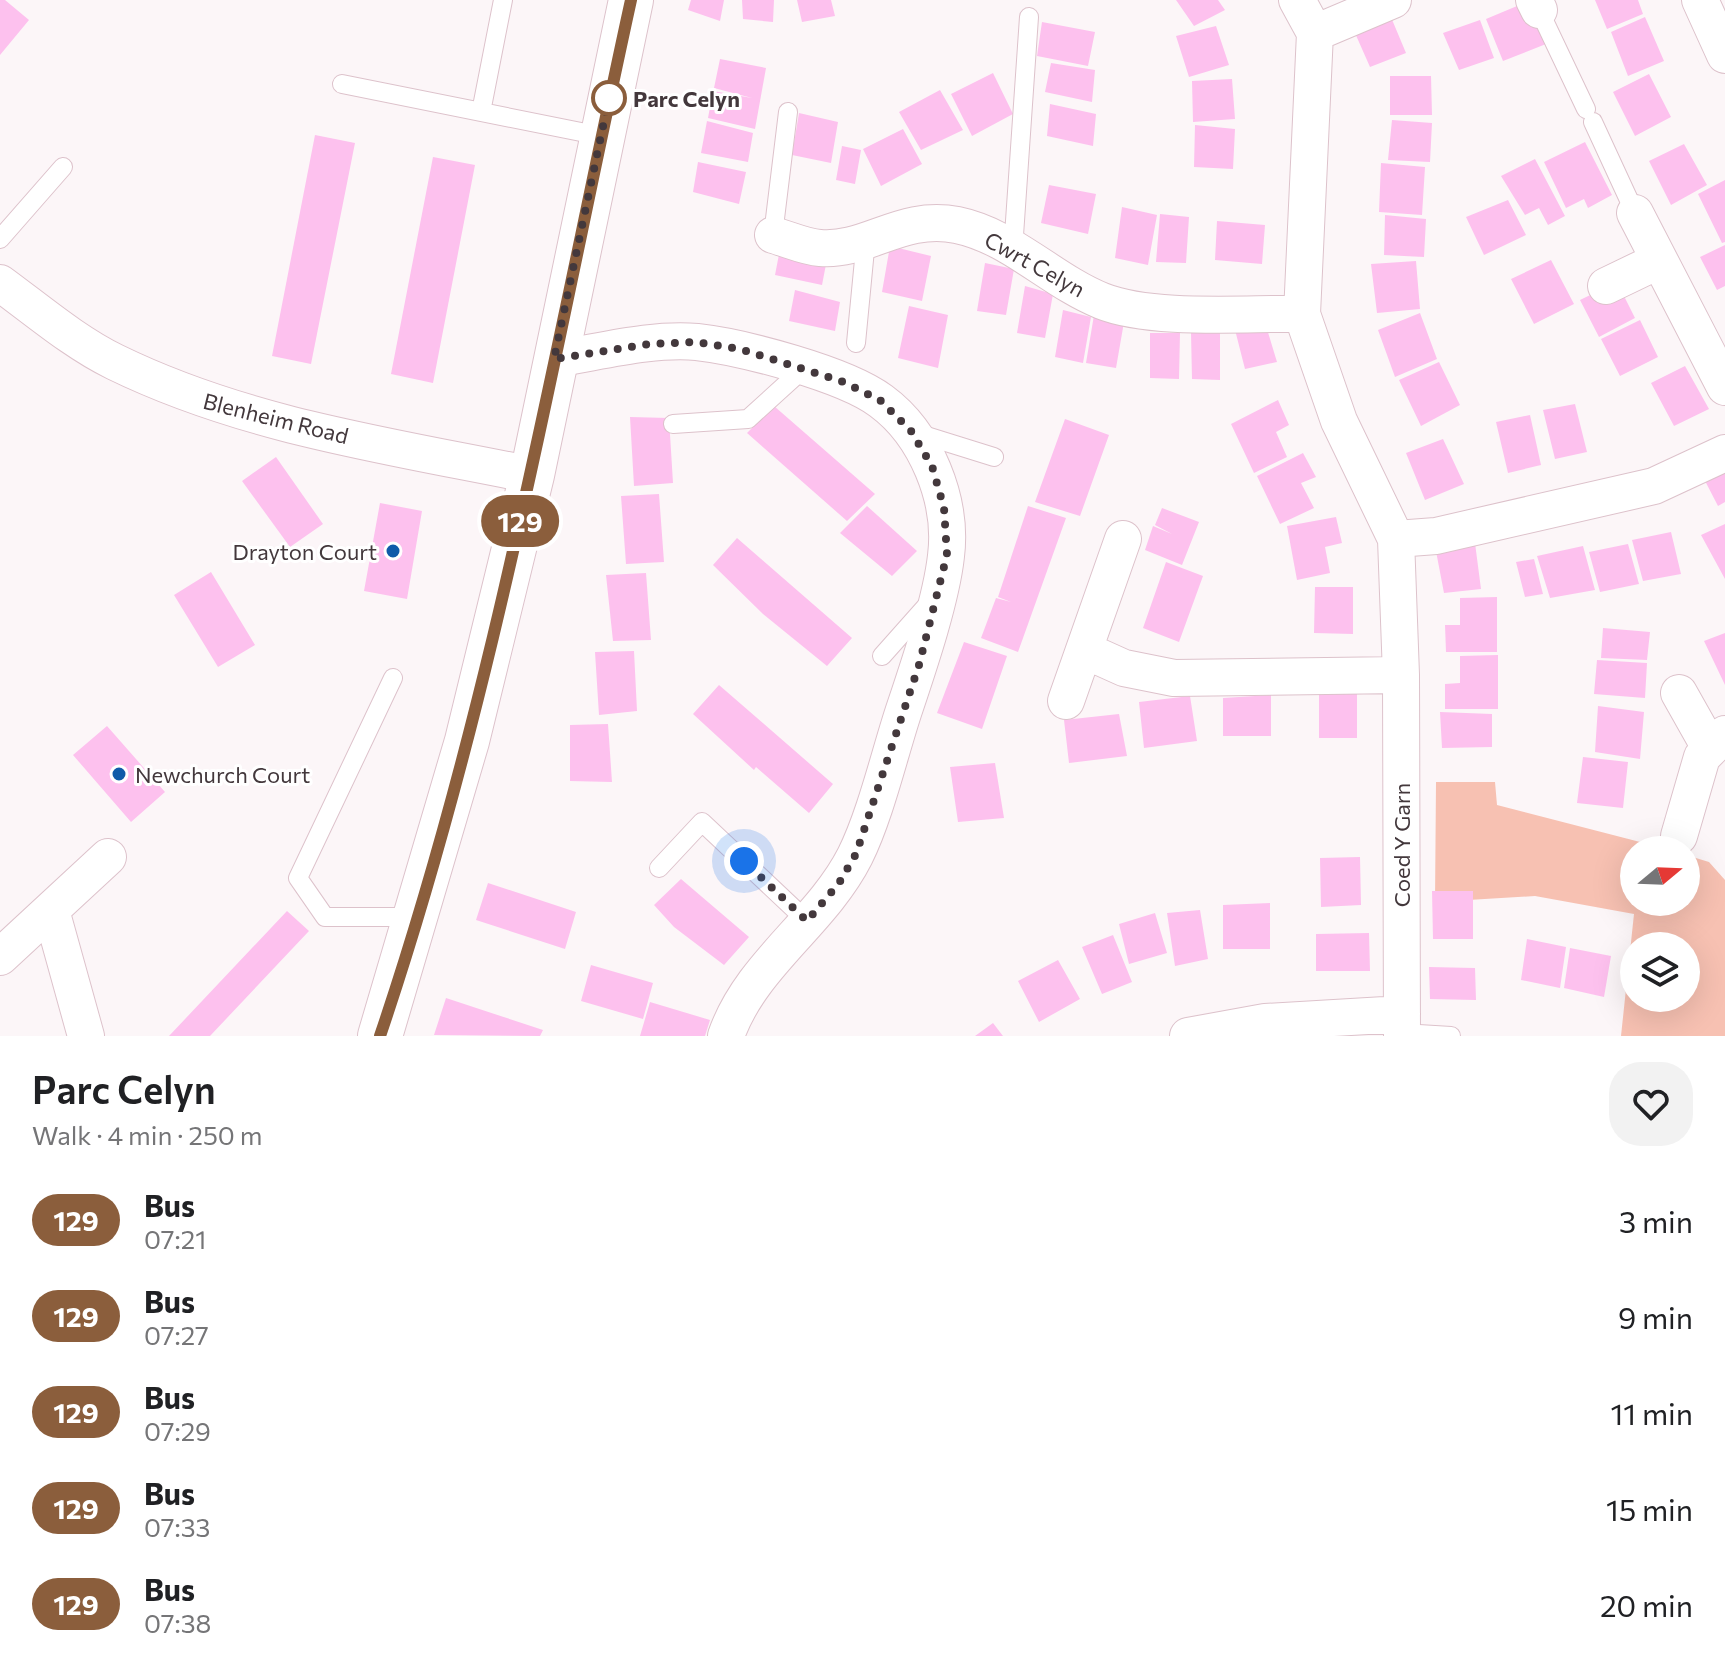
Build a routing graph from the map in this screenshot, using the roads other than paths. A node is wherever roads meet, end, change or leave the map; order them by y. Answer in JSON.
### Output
{"nodes":[{"id":1,"x":503,"y":0,"type":"edge"},
{"id":2,"x":631,"y":0,"type":"edge"},
{"id":3,"x":1297,"y":0,"type":"edge"},
{"id":4,"x":1393,"y":0,"type":"edge"},
{"id":5,"x":1700,"y":0,"type":"edge"},
{"id":6,"x":1536,"y":5,"type":"edge"},
{"id":7,"x":1029,"y":17,"type":"dead end"},
{"id":8,"x":1315,"y":33,"type":"junction"},
{"id":9,"x":1725,"y":55,"type":"edge"},
{"id":10,"x":342,"y":84,"type":"dead end"},
{"id":11,"x":481,"y":112,"type":"junction"},
{"id":12,"x":788,"y":112,"type":"dead end"},
{"id":13,"x":601,"y":136,"type":"junction"},
{"id":14,"x":63,"y":167,"type":"dead end"},
{"id":15,"x":1635,"y":213,"type":"joint"},
{"id":16,"x":773,"y":235,"type":"joint"},
{"id":17,"x":0,"y":239,"type":"edge"},
{"id":18,"x":866,"y":239,"type":"junction"},
{"id":19,"x":1013,"y":250,"type":"junction"},
{"id":20,"x":1658,"y":261,"type":"junction"},
{"id":21,"x":0,"y":283,"type":"edge"},
{"id":22,"x":1606,"y":286,"type":"dead end"},
{"id":23,"x":1302,"y":314,"type":"junction"},
{"id":24,"x":856,"y":343,"type":"dead end"},
{"id":25,"x":554,"y":359,"type":"junction"},
{"id":26,"x":803,"y":369,"type":"junction"},
{"id":27,"x":1725,"y":387,"type":"edge"},
{"id":28,"x":673,"y":424,"type":"dead end"},
{"id":29,"x":911,"y":431,"type":"junction"},
{"id":30,"x":1725,"y":453,"type":"edge"},
{"id":31,"x":994,"y":457,"type":"dead end"},
{"id":32,"x":532,"y":475,"type":"junction"},
{"id":33,"x":1123,"y":539,"type":"dead end"},
{"id":34,"x":1396,"y":539,"type":"junction"},
{"id":35,"x":937,"y":593,"type":"junction"},
{"id":36,"x":1084,"y":650,"type":"junction"},
{"id":37,"x":882,"y":656,"type":"dead end"},
{"id":38,"x":1401,"y":675,"type":"junction"},
{"id":39,"x":393,"y":678,"type":"dead end"},
{"id":40,"x":1679,"y":693,"type":"dead end"},
{"id":41,"x":1066,"y":701,"type":"dead end"},
{"id":42,"x":1717,"y":741,"type":"edge"},
{"id":43,"x":1679,"y":836,"type":"dead end"},
{"id":44,"x":108,"y":857,"type":"dead end"},
{"id":45,"x":659,"y":868,"type":"dead end"},
{"id":46,"x":51,"y":910,"type":"junction"},
{"id":47,"x":417,"y":917,"type":"junction"},
{"id":48,"x":807,"y":921,"type":"junction"},
{"id":49,"x":0,"y":957,"type":"edge"},
{"id":50,"x":1402,"y":1028,"type":"edge"},
{"id":51,"x":86,"y":1036,"type":"edge"},
{"id":52,"x":380,"y":1036,"type":"edge"},
{"id":53,"x":726,"y":1036,"type":"edge"},
{"id":54,"x":1188,"y":1036,"type":"edge"},
{"id":55,"x":1451,"y":1036,"type":"edge"}],
"edges":[{"from":1,"to":11,"type":"lane"},
{"from":2,"to":13,"type":"street"},
{"from":3,"to":8,"type":"street"},
{"from":4,"to":8,"type":"street"},
{"from":5,"to":9,"type":"street"},
{"from":6,"to":15,"type":"lane"},
{"from":7,"to":19,"type":"lane"},
{"from":8,"to":23,"type":"street"},
{"from":10,"to":11,"type":"lane"},
{"from":11,"to":13,"type":"lane"},
{"from":12,"to":16,"type":"lane"},
{"from":13,"to":25,"type":"street"},
{"from":14,"to":17,"type":"lane"},
{"from":15,"to":20,"type":"street"},
{"from":16,"to":18,"type":"street","name":"Cwrt Celyn"},
{"from":18,"to":19,"type":"street","name":"Cwrt Celyn"},
{"from":18,"to":24,"type":"lane"},
{"from":19,"to":23,"type":"street","name":"Cwrt Celyn"},
{"from":20,"to":22,"type":"street"},
{"from":20,"to":27,"type":"street"},
{"from":21,"to":32,"type":"street","name":"Blenheim Road"},
{"from":23,"to":34,"type":"street"},
{"from":25,"to":26,"type":"street"},
{"from":25,"to":32,"type":"street"},
{"from":26,"to":28,"type":"lane"},
{"from":26,"to":29,"type":"street"},
{"from":29,"to":31,"type":"lane"},
{"from":29,"to":35,"type":"street"},
{"from":30,"to":34,"type":"street"},
{"from":32,"to":47,"type":"street"},
{"from":33,"to":36,"type":"street"},
{"from":34,"to":38,"type":"street"},
{"from":35,"to":37,"type":"lane"},
{"from":35,"to":48,"type":"street"},
{"from":36,"to":38,"type":"street"},
{"from":36,"to":41,"type":"street"},
{"from":38,"to":50,"type":"street","name":"Coed Y Garn"},
{"from":39,"to":47,"type":"lane"},
{"from":40,"to":42,"type":"street"},
{"from":42,"to":43,"type":"street"},
{"from":44,"to":46,"type":"street"},
{"from":45,"to":48,"type":"lane"},
{"from":46,"to":49,"type":"street"},
{"from":46,"to":51,"type":"street"},
{"from":47,"to":52,"type":"street"},
{"from":48,"to":53,"type":"street"},
{"from":50,"to":54,"type":"street"},
{"from":50,"to":55,"type":"lane"}]}
